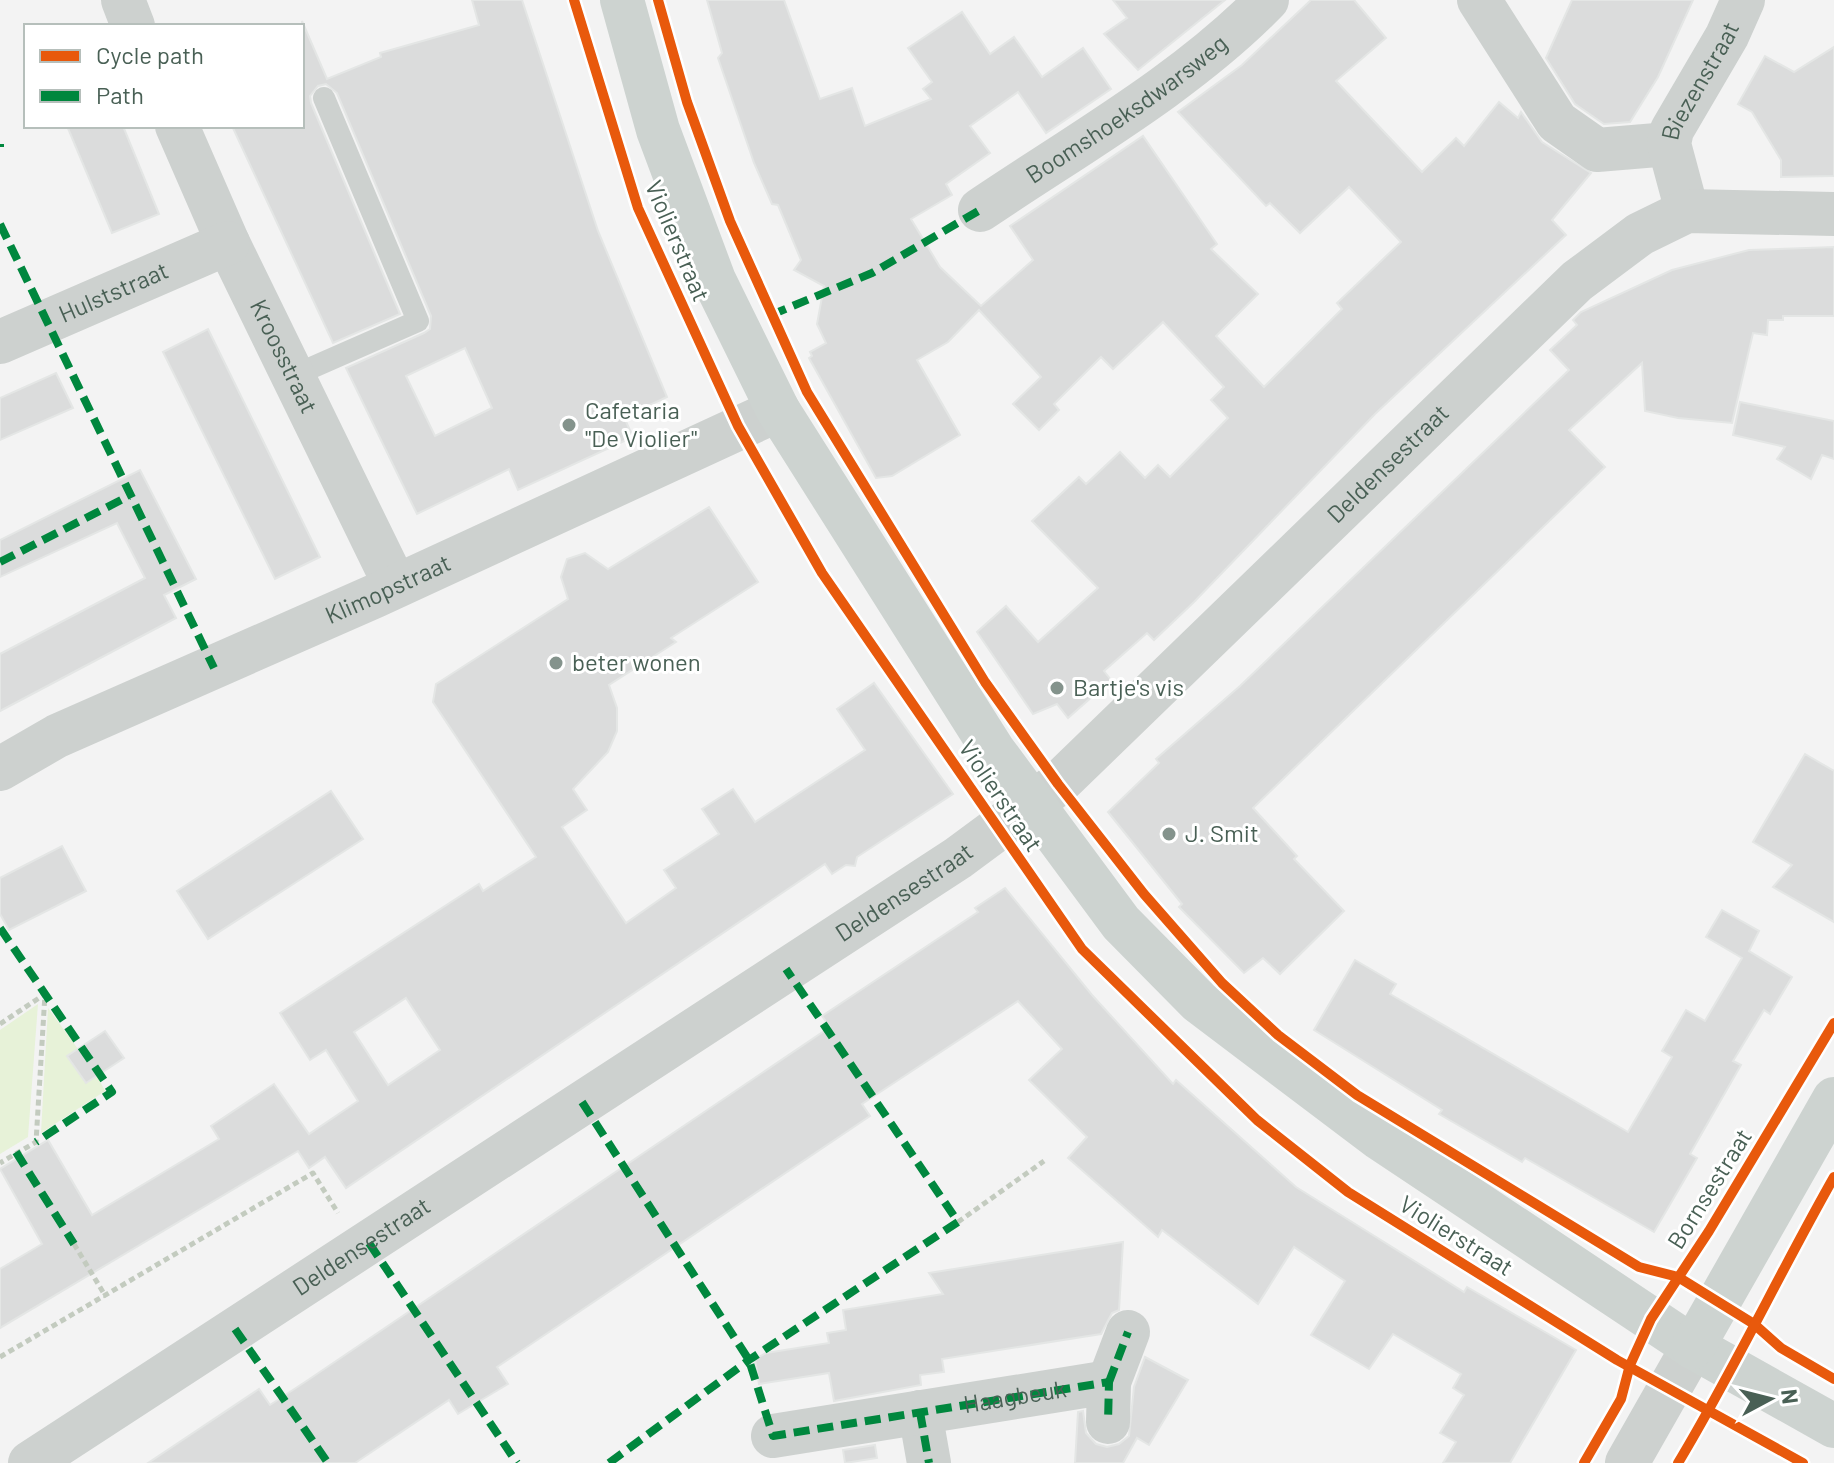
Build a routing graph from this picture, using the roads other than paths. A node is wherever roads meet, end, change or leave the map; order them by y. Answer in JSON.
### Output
{"nodes":[{"id":1,"x":123,"y":0,"type":"edge"},
{"id":2,"x":622,"y":0,"type":"edge"},
{"id":3,"x":1267,"y":0,"type":"edge"},
{"id":4,"x":1479,"y":0,"type":"edge"},
{"id":5,"x":1743,"y":0,"type":"edge"},
{"id":6,"x":132,"y":24,"type":"edge"},
{"id":7,"x":324,"y":98,"type":"dead end"},
{"id":8,"x":178,"y":128,"type":"edge"},
{"id":9,"x":1669,"y":144,"type":"junction"},
{"id":10,"x":980,"y":210,"type":"dead end"},
{"id":11,"x":1687,"y":211,"type":"junction"},
{"id":12,"x":1834,"y":214,"type":"edge"},
{"id":13,"x":228,"y":243,"type":"junction"},
{"id":14,"x":0,"y":342,"type":"edge"},
{"id":15,"x":295,"y":375,"type":"junction"},
{"id":16,"x":778,"y":410,"type":"junction"},
{"id":17,"x":395,"y":585,"type":"junction"},
{"id":18,"x":0,"y":769,"type":"edge"},
{"id":19,"x":1032,"y":806,"type":"junction"},
{"id":20,"x":1834,"y":1099,"type":"edge"},
{"id":21,"x":1128,"y":1332,"type":"dead end"},
{"id":22,"x":1693,"y":1347,"type":"junction"},
{"id":23,"x":920,"y":1412,"type":"junction"},
{"id":24,"x":1834,"y":1426,"type":"edge"},
{"id":25,"x":773,"y":1436,"type":"dead end"},
{"id":26,"x":30,"y":1463,"type":"edge"},
{"id":27,"x":929,"y":1463,"type":"edge"},
{"id":28,"x":1627,"y":1463,"type":"edge"}],
"edges":[{"from":1,"to":6,"type":"street"},
{"from":2,"to":16,"type":"main road","name":"Violierstraat"},
{"from":3,"to":10,"type":"street","name":"Boomshoeksdwarsweg"},
{"from":4,"to":9,"type":"street"},
{"from":5,"to":9,"type":"street","name":"Biezenstraat"},
{"from":7,"to":15,"type":"lane"},
{"from":8,"to":13,"type":"street","name":"Kroosstraat"},
{"from":9,"to":11,"type":"street","name":"Biezenstraat"},
{"from":11,"to":12,"type":"street","name":"Deldensestraat"},
{"from":11,"to":19,"type":"street","name":"Deldensestraat"},
{"from":13,"to":14,"type":"street","name":"Hulststraat"},
{"from":13,"to":15,"type":"street","name":"Kroosstraat"},
{"from":15,"to":17,"type":"street","name":"Kroosstraat"},
{"from":16,"to":17,"type":"street","name":"Klimopstraat"},
{"from":16,"to":19,"type":"main road","name":"Violierstraat"},
{"from":17,"to":18,"type":"street","name":"Klimopstraat"},
{"from":19,"to":22,"type":"main road","name":"Violierstraat"},
{"from":19,"to":26,"type":"street","name":"Deldensestraat"},
{"from":20,"to":22,"type":"main road"},
{"from":21,"to":23,"type":"street","name":"Haagbeuk"},
{"from":22,"to":24,"type":"main road","name":"Violierstraat"},
{"from":22,"to":28,"type":"street"},
{"from":23,"to":25,"type":"street","name":"Haagbeuk"},
{"from":23,"to":27,"type":"street"}]}
